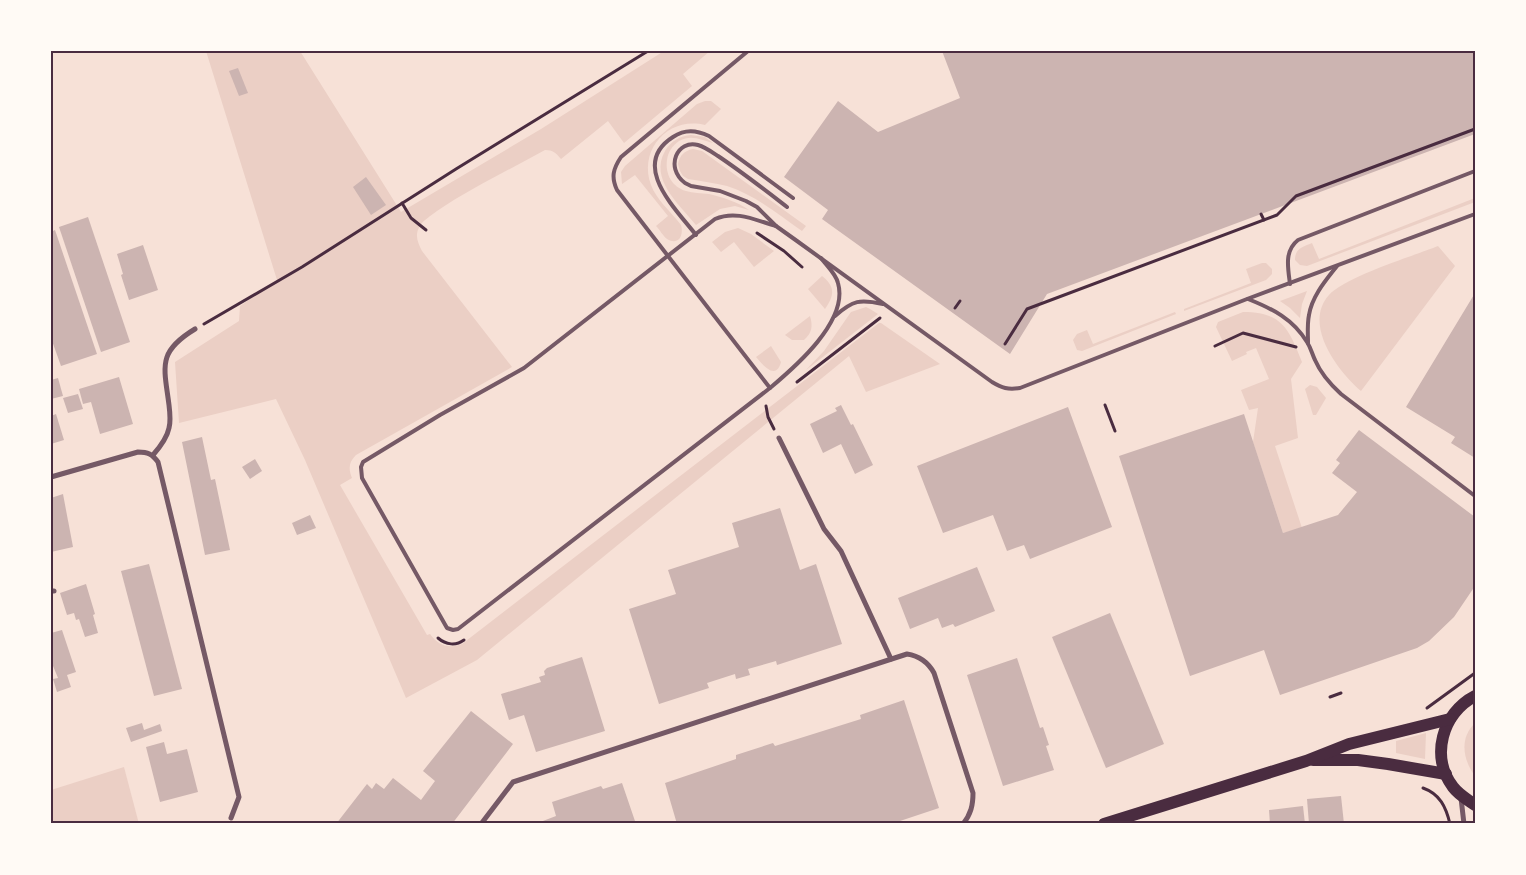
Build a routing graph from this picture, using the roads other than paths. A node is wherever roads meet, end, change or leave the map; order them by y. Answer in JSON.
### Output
{"nodes":[{"id":1,"x":748,"y":51,"type":"edge"},
{"id":2,"x":1475,"y":171,"type":"edge"},
{"id":3,"x":793,"y":198,"type":"dead end"},
{"id":4,"x":787,"y":207,"type":"dead end"},
{"id":5,"x":1475,"y":214,"type":"edge"},
{"id":6,"x":776,"y":226,"type":"junction"},
{"id":7,"x":696,"y":235,"type":"junction"},
{"id":8,"x":668,"y":256,"type":"junction"},
{"id":9,"x":821,"y":258,"type":"junction"},
{"id":10,"x":1337,"y":266,"type":"junction"},
{"id":11,"x":1290,"y":284,"type":"junction"},
{"id":12,"x":1247,"y":299,"type":"junction"},
{"id":13,"x":885,"y":304,"type":"junction"},
{"id":14,"x":833,"y":317,"type":"junction"},
{"id":15,"x":195,"y":329,"type":"road end"},
{"id":16,"x":1308,"y":343,"type":"junction"},
{"id":17,"x":770,"y":388,"type":"junction"},
{"id":18,"x":779,"y":438,"type":"road end"},
{"id":19,"x":153,"y":455,"type":"junction"},
{"id":20,"x":51,"y":478,"type":"edge"},
{"id":21,"x":1475,"y":496,"type":"edge"},
{"id":22,"x":891,"y":659,"type":"junction"},
{"id":23,"x":1475,"y":696,"type":"edge"},
{"id":24,"x":1450,"y":719,"type":"junction"},
{"id":25,"x":1306,"y":760,"type":"junction"},
{"id":26,"x":1446,"y":774,"type":"junction"},
{"id":27,"x":1461,"y":795,"type":"junction"},
{"id":28,"x":1475,"y":805,"type":"edge"},
{"id":29,"x":231,"y":818,"type":"dead end"},
{"id":30,"x":481,"y":824,"type":"edge"},
{"id":31,"x":964,"y":824,"type":"edge"},
{"id":32,"x":1104,"y":824,"type":"edge"},
{"id":33,"x":1464,"y":824,"type":"edge"}],
"edges":[{"from":1,"to":8,"type":"lane"},
{"from":2,"to":11,"type":"lane"},
{"from":3,"to":7,"type":"lane"},
{"from":4,"to":6,"type":"lane"},
{"from":5,"to":10,"type":"lane"},
{"from":6,"to":7,"type":"lane"},
{"from":6,"to":9,"type":"lane"},
{"from":7,"to":8,"type":"lane"},
{"from":8,"to":17,"type":"lane"},
{"from":8,"to":17,"type":"lane"},
{"from":9,"to":13,"type":"lane"},
{"from":9,"to":14,"type":"lane"},
{"from":10,"to":11,"type":"lane"},
{"from":10,"to":16,"type":"lane"},
{"from":11,"to":12,"type":"lane"},
{"from":12,"to":13,"type":"lane"},
{"from":12,"to":16,"type":"lane"},
{"from":13,"to":14,"type":"lane"},
{"from":14,"to":17,"type":"lane"},
{"from":15,"to":19,"type":"street"},
{"from":16,"to":21,"type":"lane"},
{"from":18,"to":22,"type":"street"},
{"from":19,"to":20,"type":"street"},
{"from":19,"to":29,"type":"street"},
{"from":22,"to":30,"type":"street"},
{"from":22,"to":31,"type":"street"},
{"from":23,"to":24,"type":"main road"},
{"from":24,"to":25,"type":"main road"},
{"from":24,"to":26,"type":"main road"},
{"from":25,"to":26,"type":"main road"},
{"from":25,"to":32,"type":"main road"},
{"from":26,"to":27,"type":"main road"},
{"from":27,"to":28,"type":"main road"},
{"from":27,"to":33,"type":"street"}]}
